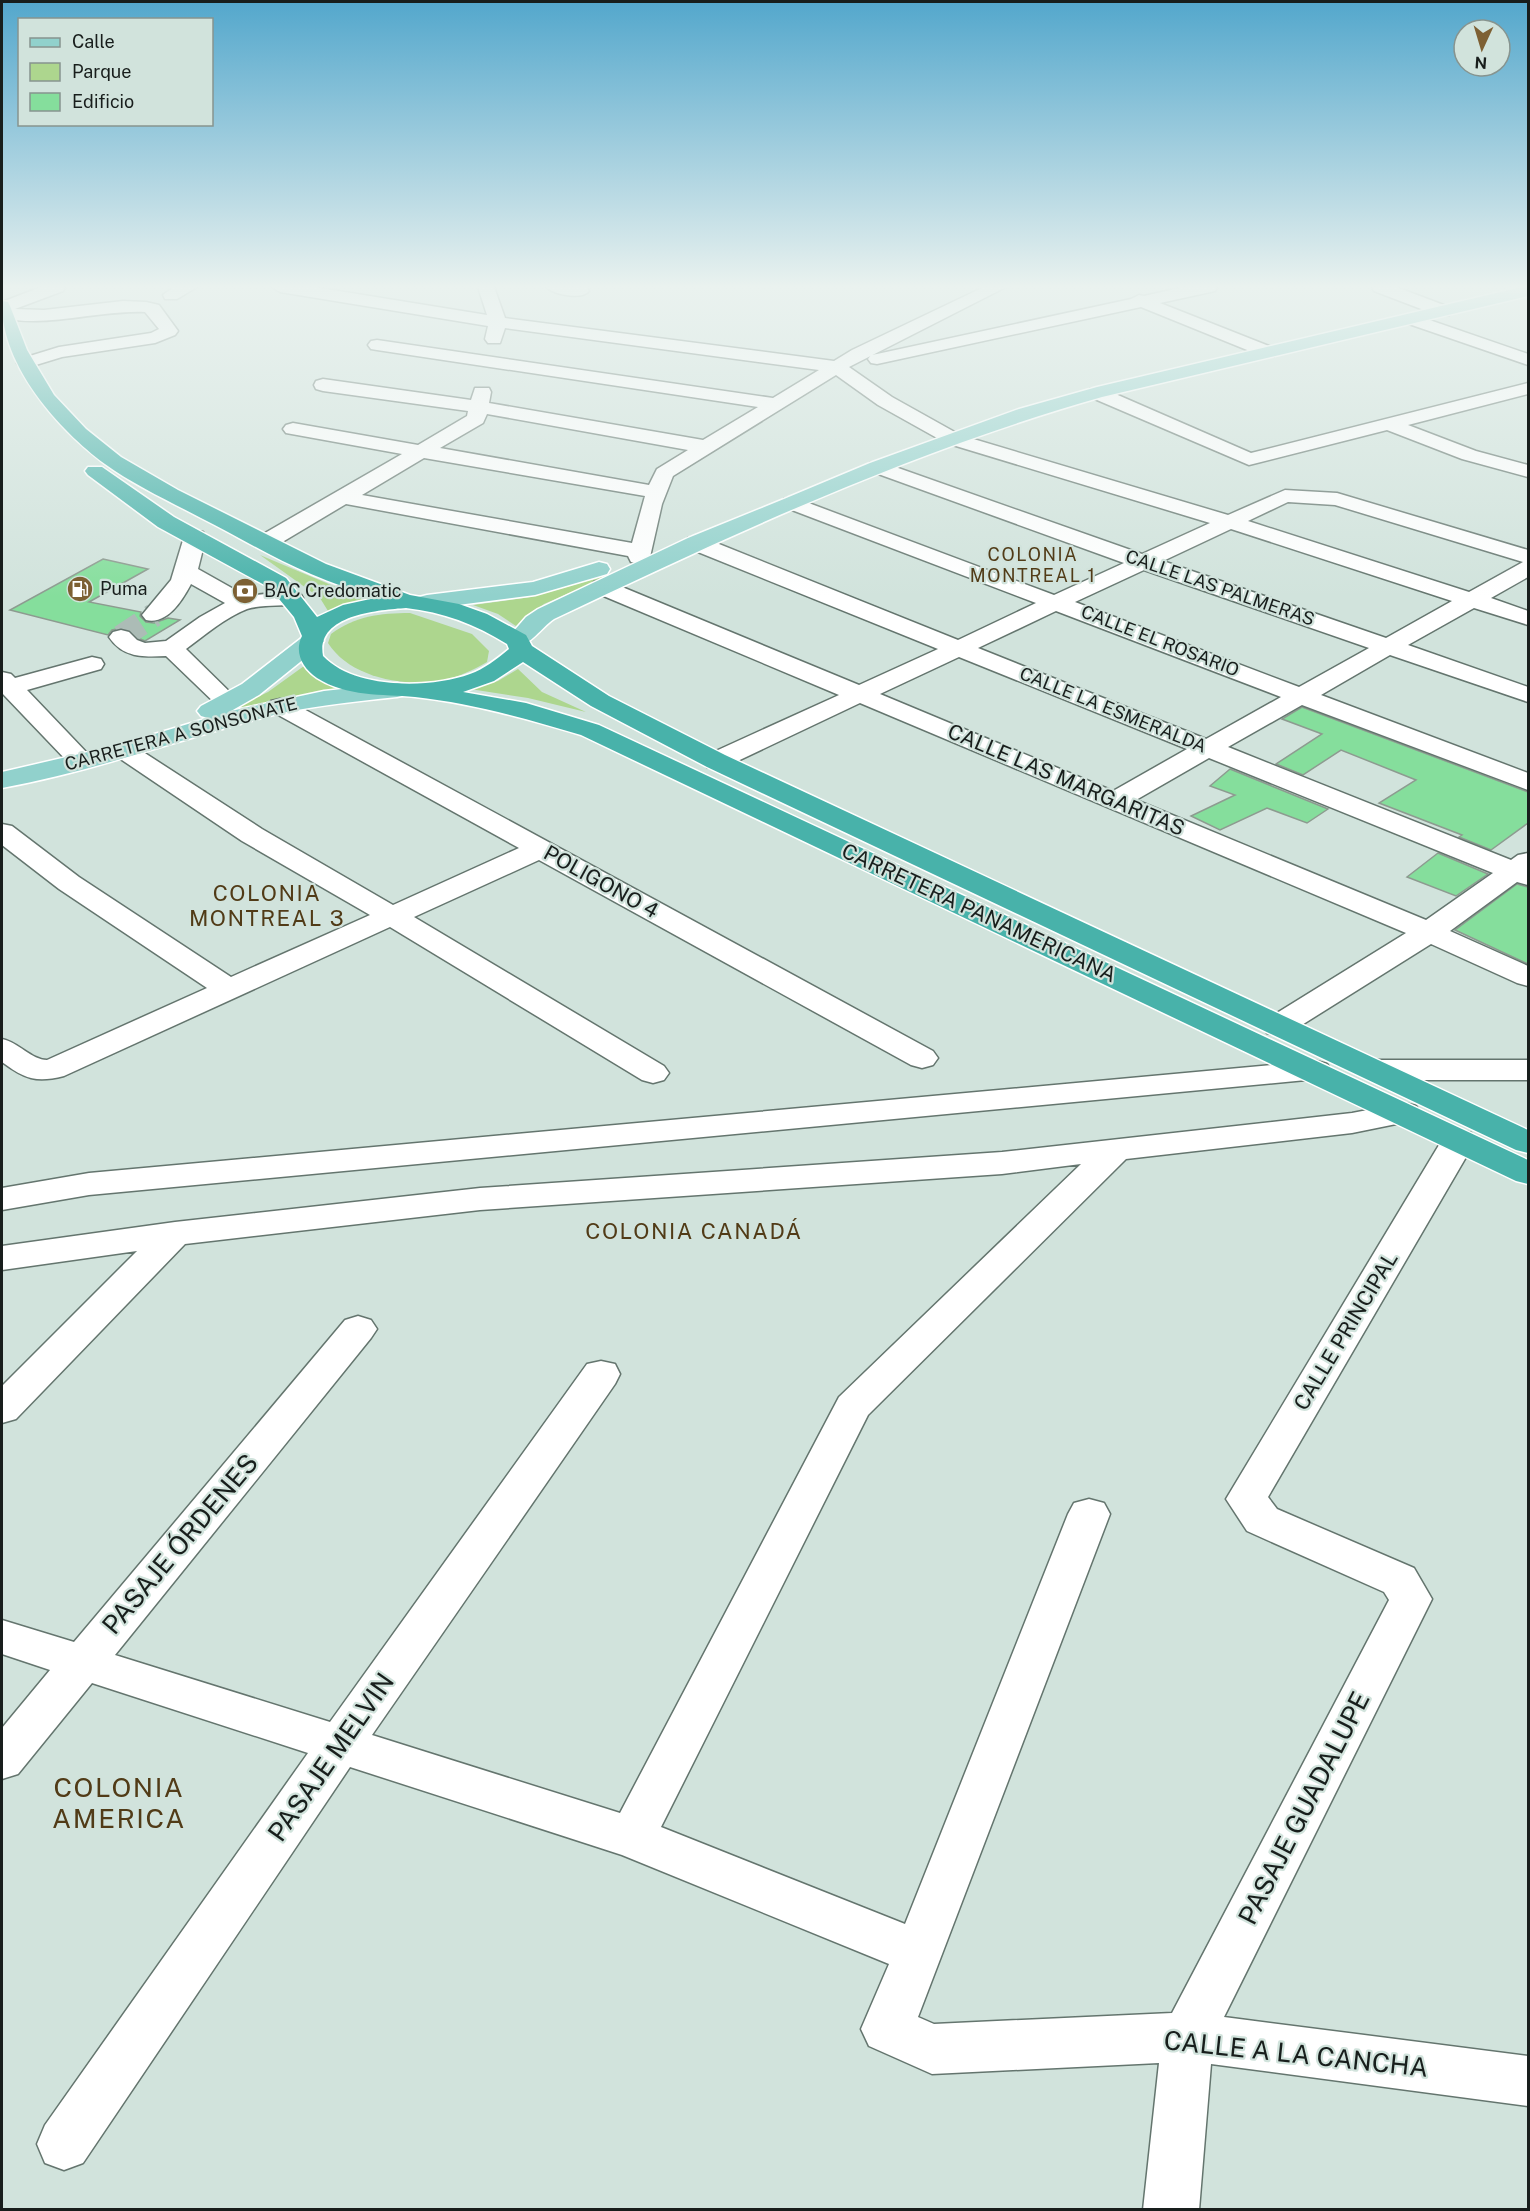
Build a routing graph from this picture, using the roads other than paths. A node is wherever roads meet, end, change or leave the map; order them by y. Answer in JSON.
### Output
{"nodes":[{"id":1,"x":42,"y":390,"type":"edge"},
{"id":2,"x":360,"y":390,"type":"edge"},
{"id":3,"x":483,"y":390,"type":"edge"},
{"id":4,"x":684,"y":390,"type":"edge"},
{"id":5,"x":798,"y":390,"type":"edge"},
{"id":6,"x":868,"y":390,"type":"edge"},
{"id":7,"x":1109,"y":390,"type":"edge"},
{"id":8,"x":1523,"y":390,"type":"edge"},
{"id":9,"x":1097,"y":393,"type":"junction"},
{"id":10,"x":776,"y":404,"type":"junction"},
{"id":11,"x":479,"y":407,"type":"junction"},
{"id":12,"x":1391,"y":424,"type":"junction"},
{"id":13,"x":293,"y":429,"type":"dead end"},
{"id":14,"x":953,"y":439,"type":"junction"},
{"id":15,"x":707,"y":447,"type":"junction"},
{"id":16,"x":71,"y":451,"type":"dead end"},
{"id":17,"x":419,"y":452,"type":"junction"},
{"id":18,"x":878,"y":467,"type":"junction"},
{"id":19,"x":1528,"y":471,"type":"edge"},
{"id":20,"x":656,"y":492,"type":"junction"},
{"id":21,"x":341,"y":497,"type":"junction"},
{"id":22,"x":791,"y":503,"type":"junction"},
{"id":23,"x":1230,"y":522,"type":"junction"},
{"id":24,"x":195,"y":537,"type":"junction"},
{"id":25,"x":266,"y":543,"type":"junction"},
{"id":26,"x":696,"y":543,"type":"junction"},
{"id":27,"x":639,"y":554,"type":"junction"},
{"id":28,"x":1528,"y":556,"type":"edge"},
{"id":29,"x":1143,"y":562,"type":"junction"},
{"id":30,"x":1528,"y":568,"type":"edge"},
{"id":31,"x":188,"y":573,"type":"junction"},
{"id":32,"x":602,"y":587,"type":"junction"},
{"id":33,"x":292,"y":598,"type":"junction"},
{"id":34,"x":1473,"y":599,"type":"junction"},
{"id":35,"x":417,"y":601,"type":"junction"},
{"id":36,"x":1058,"y":602,"type":"junction"},
{"id":37,"x":242,"y":603,"type":"junction"},
{"id":38,"x":154,"y":615,"type":"tunnel mouth"},
{"id":39,"x":1528,"y":618,"type":"edge"},
{"id":40,"x":121,"y":637,"type":"dead end"},
{"id":41,"x":313,"y":637,"type":"junction"},
{"id":42,"x":519,"y":645,"type":"junction"},
{"id":43,"x":1389,"y":647,"type":"junction"},
{"id":44,"x":172,"y":648,"type":"junction"},
{"id":45,"x":960,"y":648,"type":"junction"},
{"id":46,"x":92,"y":664,"type":"dead end"},
{"id":47,"x":6,"y":683,"type":"edge"},
{"id":48,"x":407,"y":690,"type":"junction"},
{"id":49,"x":862,"y":694,"type":"junction"},
{"id":50,"x":1528,"y":695,"type":"edge"},
{"id":51,"x":1301,"y":696,"type":"junction"},
{"id":52,"x":228,"y":702,"type":"junction"},
{"id":53,"x":280,"y":706,"type":"junction"},
{"id":54,"x":1208,"y":748,"type":"junction"},
{"id":55,"x":125,"y":751,"type":"junction"},
{"id":56,"x":76,"y":755,"type":"junction"},
{"id":57,"x":716,"y":761,"type":"junction"},
{"id":58,"x":2,"y":779,"type":"edge"},
{"id":59,"x":1528,"y":782,"type":"edge"},
{"id":60,"x":1116,"y":800,"type":"junction"},
{"id":61,"x":2,"y":832,"type":"edge"},
{"id":62,"x":540,"y":849,"type":"junction"},
{"id":63,"x":1524,"y":870,"type":"edge"},
{"id":64,"x":392,"y":916,"type":"junction"},
{"id":65,"x":1429,"y":932,"type":"junction"},
{"id":66,"x":1528,"y":977,"type":"edge"},
{"id":67,"x":229,"y":989,"type":"junction"},
{"id":68,"x":1278,"y":1026,"type":"junction"},
{"id":69,"x":2,"y":1048,"type":"edge"},
{"id":70,"x":922,"y":1058,"type":"dead end"},
{"id":71,"x":1375,"y":1070,"type":"junction"},
{"id":72,"x":1528,"y":1070,"type":"edge"},
{"id":73,"x":1316,"y":1071,"type":"junction"},
{"id":74,"x":653,"y":1072,"type":"dead end"},
{"id":75,"x":1404,"y":1113,"type":"junction"},
{"id":76,"x":1459,"y":1140,"type":"junction"},
{"id":77,"x":1528,"y":1143,"type":"edge"},
{"id":78,"x":1117,"y":1149,"type":"junction"},
{"id":79,"x":1528,"y":1173,"type":"edge"},
{"id":80,"x":2,"y":1199,"type":"edge"},
{"id":81,"x":175,"y":1234,"type":"junction"},
{"id":82,"x":2,"y":1258,"type":"edge"},
{"id":83,"x":358,"y":1329,"type":"dead end"},
{"id":84,"x":601,"y":1374,"type":"dead end"},
{"id":85,"x":2,"y":1409,"type":"edge"},
{"id":86,"x":1089,"y":1514,"type":"dead end"},
{"id":87,"x":1398,"y":1580,"type":"joint"},
{"id":88,"x":2,"y":1637,"type":"edge"},
{"id":89,"x":82,"y":1663,"type":"junction"},
{"id":90,"x":339,"y":1744,"type":"junction"},
{"id":91,"x":2,"y":1760,"type":"edge"},
{"id":92,"x":632,"y":1838,"type":"junction"},
{"id":93,"x":919,"y":1953,"type":"junction"},
{"id":94,"x":1187,"y":2037,"type":"junction"},
{"id":95,"x":1528,"y":2081,"type":"edge"},
{"id":96,"x":64,"y":2144,"type":"dead end"},
{"id":97,"x":1171,"y":2210,"type":"edge"}],
"edges":[{"from":1,"to":25,"type":"highway"},
{"from":2,"to":11,"type":"street"},
{"from":3,"to":11,"type":"street"},
{"from":4,"to":10,"type":"street"},
{"from":5,"to":10,"type":"street"},
{"from":6,"to":14,"type":"street"},
{"from":7,"to":9,"type":"main road"},
{"from":8,"to":12,"type":"street"},
{"from":9,"to":12,"type":"street"},
{"from":9,"to":14,"type":"main road"},
{"from":10,"to":15,"type":"street"},
{"from":11,"to":15,"type":"street"},
{"from":11,"to":17,"type":"street"},
{"from":12,"to":19,"type":"street"},
{"from":13,"to":17,"type":"street"},
{"from":14,"to":18,"type":"main road"},
{"from":14,"to":23,"type":"street"},
{"from":15,"to":20,"type":"street"},
{"from":16,"to":24,"type":"highway"},
{"from":17,"to":20,"type":"street"},
{"from":17,"to":21,"type":"street"},
{"from":18,"to":22,"type":"main road"},
{"from":18,"to":29,"type":"street","name":"CALLE LAS PALMERAS"},
{"from":20,"to":27,"type":"street"},
{"from":21,"to":25,"type":"street"},
{"from":21,"to":27,"type":"street"},
{"from":22,"to":26,"type":"main road"},
{"from":22,"to":36,"type":"street","name":"CALLE EL ROSARIO"},
{"from":23,"to":28,"type":"street"},
{"from":23,"to":29,"type":"street"},
{"from":23,"to":34,"type":"street"},
{"from":24,"to":31,"type":"street"},
{"from":24,"to":33,"type":"highway"},
{"from":25,"to":35,"type":"highway"},
{"from":26,"to":27,"type":"main road"},
{"from":26,"to":32,"type":"main road"},
{"from":26,"to":45,"type":"street","name":"CALLE LA ESMERALDA"},
{"from":27,"to":35,"type":"main road"},
{"from":29,"to":36,"type":"street"},
{"from":29,"to":43,"type":"street","name":"CALLE LAS PALMERAS"},
{"from":30,"to":34,"type":"street"},
{"from":31,"to":37,"type":"street"},
{"from":31,"to":38,"type":"street"},
{"from":32,"to":42,"type":"main road"},
{"from":32,"to":49,"type":"street","name":"CALLE LAS MARGARITAS"},
{"from":33,"to":37,"type":"street"},
{"from":33,"to":41,"type":"highway"},
{"from":34,"to":39,"type":"street"},
{"from":34,"to":43,"type":"street"},
{"from":35,"to":41,"type":"highway"},
{"from":35,"to":42,"type":"highway","name":"CARRETERA PANAMERICANA"},
{"from":36,"to":45,"type":"street"},
{"from":36,"to":51,"type":"street","name":"CALLE EL ROSARIO"},
{"from":37,"to":44,"type":"street"},
{"from":40,"to":44,"type":"street"},
{"from":41,"to":48,"type":"highway"},
{"from":41,"to":52,"type":"main road","name":"CARRETERA A SONSONATE"},
{"from":42,"to":48,"type":"highway"},
{"from":42,"to":57,"type":"highway","name":"CARRETERA PANAMERICANA"},
{"from":43,"to":50,"type":"street","name":"CALLE LAS PALMERAS"},
{"from":43,"to":51,"type":"street"},
{"from":44,"to":52,"type":"street"},
{"from":45,"to":49,"type":"street"},
{"from":45,"to":54,"type":"street","name":"CALLE LA ESMERALDA"},
{"from":46,"to":47,"type":"street"},
{"from":47,"to":56,"type":"street"},
{"from":48,"to":53,"type":"main road","name":"CARRETERA A SONSONATE"},
{"from":48,"to":73,"type":"highway","name":"CARRETERA PANAMERICANA"},
{"from":49,"to":57,"type":"street"},
{"from":49,"to":60,"type":"street","name":"CALLE LAS MARGARITAS"},
{"from":51,"to":54,"type":"street"},
{"from":51,"to":59,"type":"street","name":"CALLE EL ROSARIO"},
{"from":52,"to":56,"type":"main road","name":"CARRETERA A SONSONATE"},
{"from":53,"to":55,"type":"main road","name":"CARRETERA A SONSONATE"},
{"from":53,"to":62,"type":"street","name":"POLIGONO 4"},
{"from":54,"to":60,"type":"street"},
{"from":54,"to":63,"type":"street","name":"CALLE LA ESMERALDA"},
{"from":55,"to":58,"type":"main road","name":"CARRETERA A SONSONATE"},
{"from":55,"to":64,"type":"street"},
{"from":56,"to":58,"type":"main road","name":"CARRETERA A SONSONATE"},
{"from":57,"to":68,"type":"highway","name":"CARRETERA PANAMERICANA"},
{"from":60,"to":65,"type":"street","name":"CALLE LAS MARGARITAS"},
{"from":61,"to":67,"type":"street"},
{"from":62,"to":64,"type":"street"},
{"from":62,"to":70,"type":"street","name":"POLIGONO 4"},
{"from":63,"to":65,"type":"street"},
{"from":64,"to":67,"type":"street"},
{"from":64,"to":74,"type":"street"},
{"from":65,"to":66,"type":"street","name":"CALLE LAS MARGARITAS"},
{"from":65,"to":68,"type":"street"},
{"from":67,"to":69,"type":"street"},
{"from":68,"to":71,"type":"highway","name":"CARRETERA PANAMERICANA"},
{"from":71,"to":72,"type":"street"},
{"from":71,"to":77,"type":"highway","name":"CARRETERA PANAMERICANA"},
{"from":73,"to":75,"type":"highway","name":"CARRETERA PANAMERICANA"},
{"from":73,"to":80,"type":"street"},
{"from":75,"to":76,"type":"highway","name":"CARRETERA PANAMERICANA"},
{"from":75,"to":78,"type":"street"},
{"from":76,"to":79,"type":"highway","name":"CARRETERA PANAMERICANA"},
{"from":76,"to":87,"type":"street","name":"CALLE PRINCIPAL"},
{"from":78,"to":81,"type":"street"},
{"from":78,"to":92,"type":"street"},
{"from":81,"to":82,"type":"street"},
{"from":81,"to":85,"type":"street"},
{"from":83,"to":89,"type":"street","name":"PASAJE ÓRDENES"},
{"from":84,"to":90,"type":"street","name":"PASAJE MELVIN"},
{"from":86,"to":93,"type":"street"},
{"from":87,"to":94,"type":"street","name":"PASAJE GUADALUPE"},
{"from":88,"to":89,"type":"street"},
{"from":89,"to":90,"type":"street"},
{"from":89,"to":91,"type":"street","name":"PASAJE ÓRDENES"},
{"from":90,"to":92,"type":"street"},
{"from":90,"to":96,"type":"street","name":"PASAJE MELVIN"},
{"from":92,"to":93,"type":"street"},
{"from":93,"to":94,"type":"street","name":"CALLE A LA CANCHA"},
{"from":94,"to":95,"type":"street","name":"CALLE A LA CANCHA"},
{"from":94,"to":97,"type":"street"}]}
